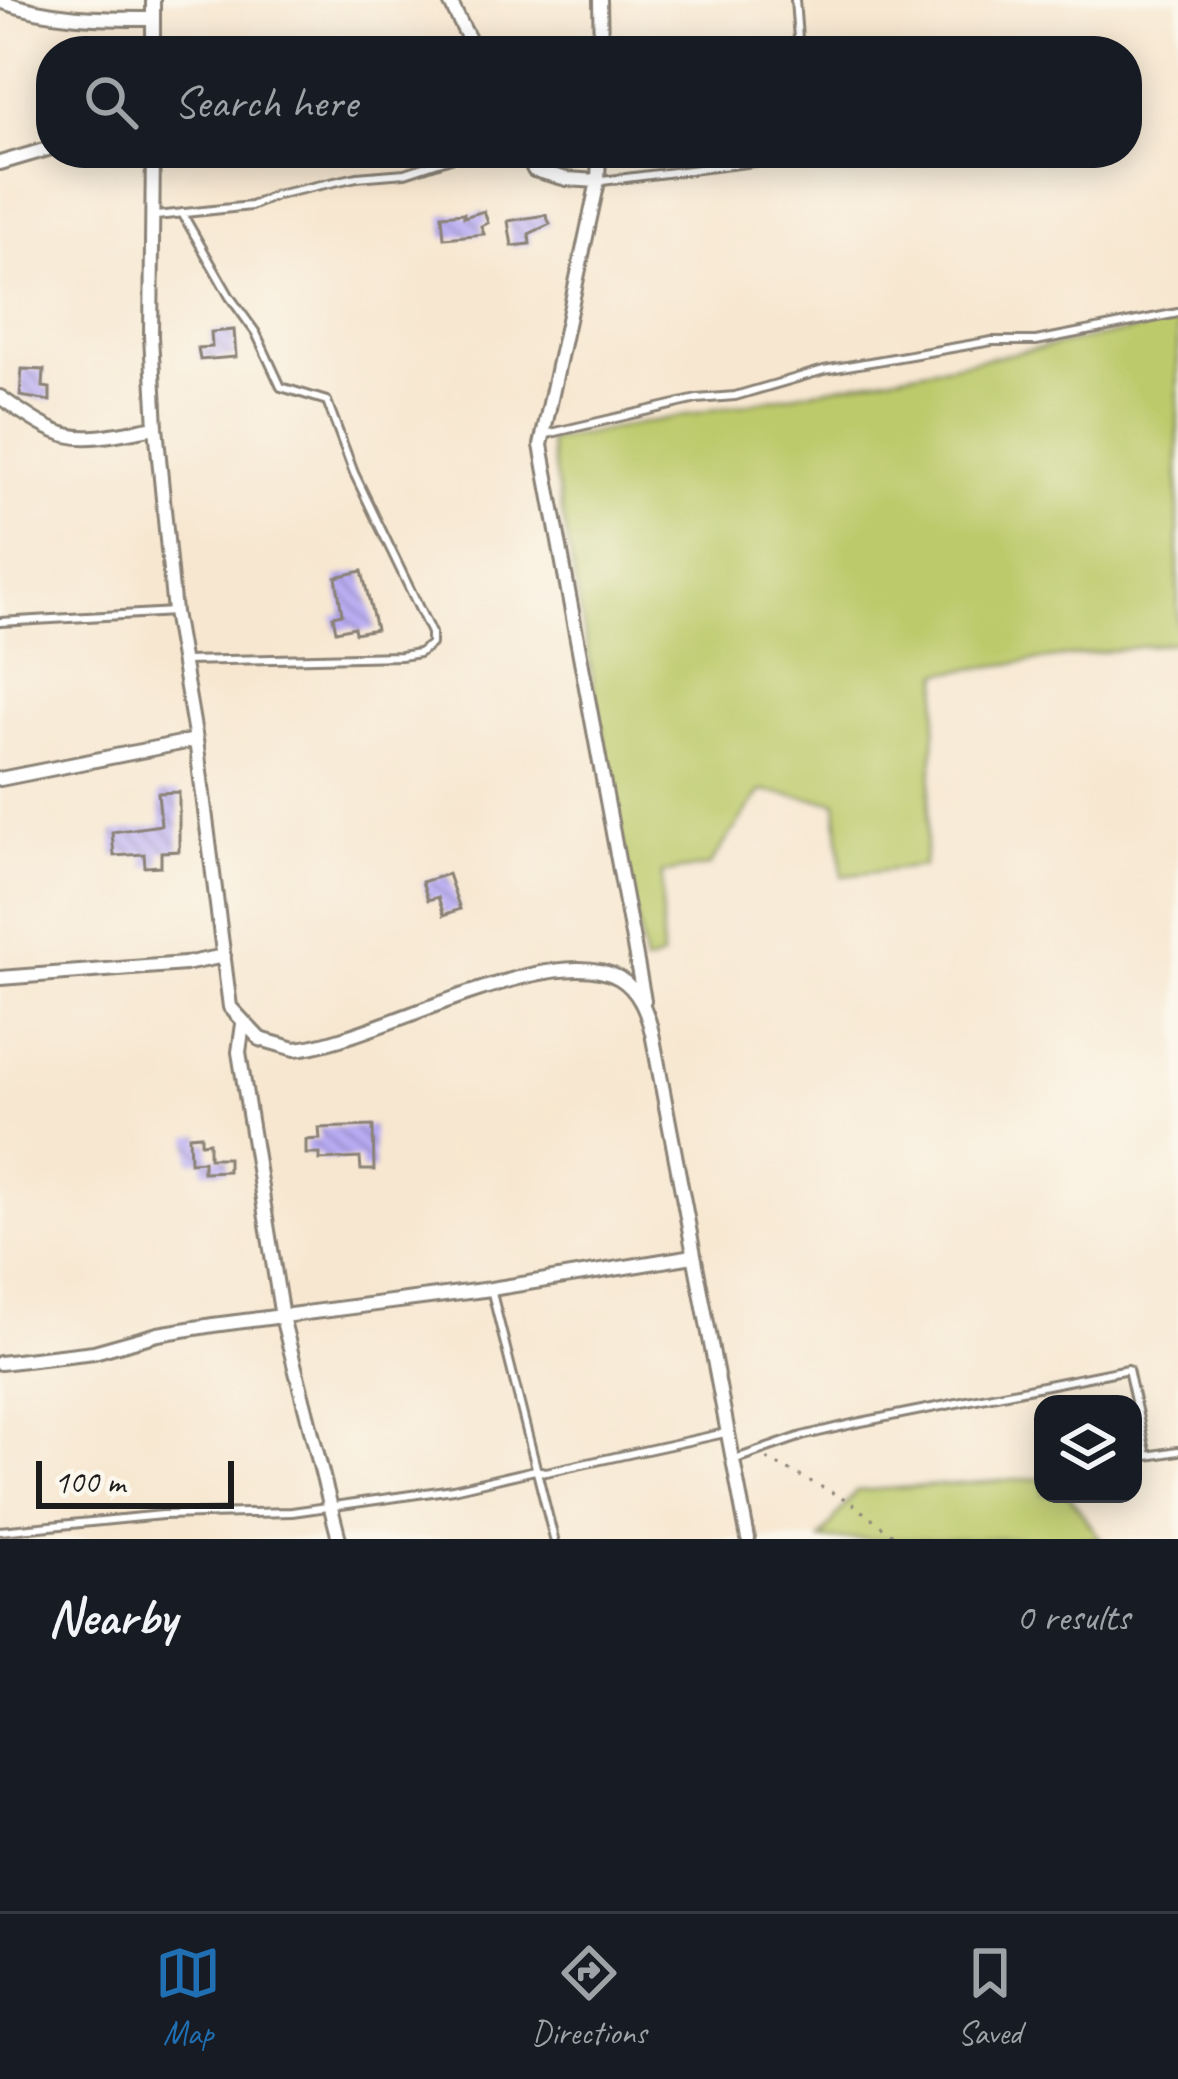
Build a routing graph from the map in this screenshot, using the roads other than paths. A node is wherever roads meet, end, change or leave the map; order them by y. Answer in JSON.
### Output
{"nodes":[{"id":1,"x":153,"y":0,"type":"edge"},
{"id":2,"x":449,"y":0,"type":"edge"},
{"id":3,"x":600,"y":0,"type":"edge"},
{"id":4,"x":796,"y":0,"type":"edge"},
{"id":5,"x":0,"y":1,"type":"edge"},
{"id":6,"x":153,"y":19,"type":"junction"},
{"id":7,"x":153,"y":36,"type":"edge"},
{"id":8,"x":467,"y":36,"type":"edge"},
{"id":9,"x":601,"y":36,"type":"edge"},
{"id":10,"x":798,"y":36,"type":"edge"},
{"id":11,"x":36,"y":152,"type":"edge"},
{"id":12,"x":0,"y":163,"type":"edge"},
{"id":13,"x":153,"y":168,"type":"edge"},
{"id":14,"x":420,"y":168,"type":"edge"},
{"id":15,"x":533,"y":168,"type":"edge"},
{"id":16,"x":598,"y":168,"type":"edge"},
{"id":17,"x":705,"y":168,"type":"edge"},
{"id":18,"x":598,"y":181,"type":"junction"},
{"id":19,"x":182,"y":213,"type":"junction"},
{"id":20,"x":152,"y":216,"type":"junction"},
{"id":21,"x":1178,"y":313,"type":"edge"},
{"id":22,"x":0,"y":398,"type":"edge"},
{"id":23,"x":156,"y":427,"type":"junction"},
{"id":24,"x":541,"y":436,"type":"junction"},
{"id":25,"x":174,"y":612,"type":"junction"},
{"id":26,"x":0,"y":622,"type":"edge"},
{"id":27,"x":183,"y":661,"type":"junction"},
{"id":28,"x":196,"y":740,"type":"junction"},
{"id":29,"x":0,"y":779,"type":"edge"},
{"id":30,"x":224,"y":956,"type":"junction"},
{"id":31,"x":0,"y":978,"type":"edge"},
{"id":32,"x":647,"y":1014,"type":"junction"},
{"id":33,"x":243,"y":1024,"type":"junction"},
{"id":34,"x":693,"y":1256,"type":"junction"},
{"id":35,"x":491,"y":1289,"type":"junction"},
{"id":36,"x":282,"y":1317,"type":"junction"},
{"id":37,"x":0,"y":1364,"type":"edge"},
{"id":38,"x":728,"y":1432,"type":"junction"},
{"id":39,"x":1178,"y":1451,"type":"edge"},
{"id":40,"x":733,"y":1460,"type":"junction"},
{"id":41,"x":535,"y":1470,"type":"junction"},
{"id":42,"x":332,"y":1505,"type":"junction"},
{"id":43,"x":0,"y":1531,"type":"edge"},
{"id":44,"x":339,"y":1539,"type":"edge"},
{"id":45,"x":554,"y":1539,"type":"edge"},
{"id":46,"x":748,"y":1539,"type":"edge"}],
"edges":[{"from":1,"to":6,"type":"street"},
{"from":2,"to":8,"type":"street"},
{"from":3,"to":9,"type":"street"},
{"from":4,"to":10,"type":"lane"},
{"from":5,"to":6,"type":"street"},
{"from":6,"to":7,"type":"street"},
{"from":11,"to":12,"type":"street"},
{"from":13,"to":20,"type":"street"},
{"from":14,"to":19,"type":"lane"},
{"from":15,"to":18,"type":"street"},
{"from":16,"to":18,"type":"street"},
{"from":17,"to":18,"type":"lane"},
{"from":18,"to":24,"type":"street"},
{"from":19,"to":20,"type":"lane"},
{"from":19,"to":27,"type":"lane"},
{"from":20,"to":23,"type":"street"},
{"from":21,"to":24,"type":"lane"},
{"from":22,"to":23,"type":"street"},
{"from":23,"to":25,"type":"street"},
{"from":24,"to":32,"type":"street"},
{"from":25,"to":26,"type":"lane"},
{"from":25,"to":27,"type":"street"},
{"from":27,"to":28,"type":"street"},
{"from":28,"to":29,"type":"street"},
{"from":28,"to":30,"type":"street"},
{"from":30,"to":31,"type":"street"},
{"from":30,"to":33,"type":"street"},
{"from":32,"to":33,"type":"street"},
{"from":32,"to":34,"type":"street"},
{"from":33,"to":36,"type":"street"},
{"from":34,"to":35,"type":"street"},
{"from":34,"to":38,"type":"street"},
{"from":35,"to":36,"type":"street"},
{"from":35,"to":41,"type":"lane"},
{"from":36,"to":37,"type":"street"},
{"from":36,"to":42,"type":"street"},
{"from":38,"to":40,"type":"street"},
{"from":38,"to":41,"type":"lane"},
{"from":39,"to":40,"type":"lane"},
{"from":40,"to":46,"type":"street"},
{"from":41,"to":42,"type":"lane"},
{"from":41,"to":45,"type":"lane"},
{"from":42,"to":43,"type":"lane"},
{"from":42,"to":44,"type":"street"}]}
